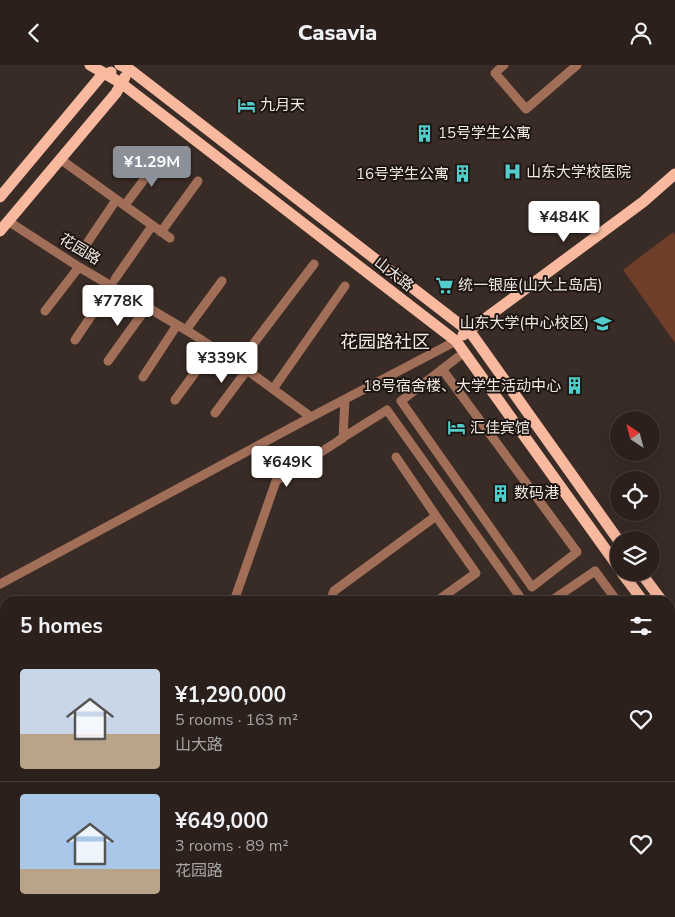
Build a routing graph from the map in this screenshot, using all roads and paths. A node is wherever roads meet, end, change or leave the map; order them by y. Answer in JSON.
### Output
{"nodes":[{"id":1,"x":90,"y":65,"type":"edge"},
{"id":2,"x":504,"y":65,"type":"edge"},
{"id":3,"x":576,"y":65,"type":"edge"},
{"id":4,"x":124,"y":66,"type":"edge"},
{"id":5,"x":107,"y":74,"type":"junction"},
{"id":6,"x":122,"y":83,"type":"junction"},
{"id":7,"x":161,"y":157,"type":"dead end"},
{"id":8,"x":60,"y":159,"type":"junction"},
{"id":9,"x":675,"y":174,"type":"edge"},
{"id":10,"x":675,"y":180,"type":"edge"},
{"id":11,"x":198,"y":181,"type":"dead end"},
{"id":12,"x":0,"y":197,"type":"edge"},
{"id":13,"x":116,"y":200,"type":"junction"},
{"id":14,"x":124,"y":205,"type":"junction"},
{"id":15,"x":8,"y":221,"type":"junction"},
{"id":16,"x":152,"y":226,"type":"junction"},
{"id":17,"x":0,"y":231,"type":"edge"},
{"id":18,"x":161,"y":232,"type":"junction"},
{"id":19,"x":170,"y":238,"type":"dead end"},
{"id":20,"x":83,"y":249,"type":"dead end"},
{"id":21,"x":314,"y":264,"type":"dead end"},
{"id":22,"x":79,"y":267,"type":"junction"},
{"id":23,"x":222,"y":281,"type":"dead end"},
{"id":24,"x":113,"y":282,"type":"junction"},
{"id":25,"x":346,"y":286,"type":"dead end"},
{"id":26,"x":147,"y":307,"type":"junction"},
{"id":27,"x":45,"y":311,"type":"dead end"},
{"id":28,"x":178,"y":325,"type":"junction"},
{"id":29,"x":186,"y":330,"type":"junction"},
{"id":30,"x":469,"y":332,"type":"junction"},
{"id":31,"x":75,"y":340,"type":"dead end"},
{"id":32,"x":456,"y":341,"type":"junction"},
{"id":33,"x":213,"y":348,"type":"junction"},
{"id":34,"x":458,"y":357,"type":"dead end"},
{"id":35,"x":108,"y":361,"type":"dead end"},
{"id":36,"x":238,"y":364,"type":"junction"},
{"id":37,"x":442,"y":369,"type":"junction"},
{"id":38,"x":247,"y":371,"type":"junction"},
{"id":39,"x":144,"y":377,"type":"dead end"},
{"id":40,"x":273,"y":389,"type":"junction"},
{"id":41,"x":345,"y":399,"type":"junction"},
{"id":42,"x":175,"y":400,"type":"dead end"},
{"id":43,"x":215,"y":413,"type":"dead end"},
{"id":44,"x":311,"y":417,"type":"junction"},
{"id":45,"x":343,"y":438,"type":"junction"},
{"id":46,"x":396,"y":457,"type":"dead end"},
{"id":47,"x":436,"y":516,"type":"junction"},
{"id":48,"x":612,"y":531,"type":"edge"},
{"id":49,"x":610,"y":555,"type":"edge"},
{"id":50,"x":628,"y":581,"type":"edge"},
{"id":51,"x":647,"y":581,"type":"edge"},
{"id":52,"x":0,"y":584,"type":"edge"},
{"id":53,"x":236,"y":596,"type":"edge"},
{"id":54,"x":332,"y":596,"type":"edge"},
{"id":55,"x":444,"y":596,"type":"edge"},
{"id":56,"x":519,"y":596,"type":"edge"},
{"id":57,"x":558,"y":596,"type":"edge"},
{"id":58,"x":612,"y":596,"type":"edge"},
{"id":59,"x":639,"y":596,"type":"edge"},
{"id":60,"x":658,"y":596,"type":"edge"}],
"edges":[{"from":1,"to":5,"type":"main road","name":"山大路"},
{"from":2,"to":3,"type":"street"},
{"from":4,"to":5,"type":"main road"},
{"from":4,"to":6,"type":"main road"},
{"from":4,"to":30,"type":"main road","name":"山大路"},
{"from":5,"to":6,"type":"main road","name":"山大路"},
{"from":5,"to":12,"type":"main road"},
{"from":6,"to":8,"type":"main road"},
{"from":6,"to":32,"type":"main road","name":"山大路"},
{"from":7,"to":14,"type":"street"},
{"from":8,"to":13,"type":"street"},
{"from":8,"to":15,"type":"main road"},
{"from":9,"to":30,"type":"main road"},
{"from":10,"to":30,"type":"main road"},
{"from":11,"to":18,"type":"street"},
{"from":13,"to":14,"type":"street"},
{"from":13,"to":20,"type":"street"},
{"from":14,"to":16,"type":"street"},
{"from":15,"to":17,"type":"main road"},
{"from":15,"to":22,"type":"street","name":"花园路"},
{"from":16,"to":18,"type":"street"},
{"from":16,"to":24,"type":"street"},
{"from":18,"to":19,"type":"street"},
{"from":21,"to":36,"type":"street"},
{"from":22,"to":24,"type":"street","name":"花园路"},
{"from":22,"to":27,"type":"street"},
{"from":23,"to":29,"type":"street"},
{"from":24,"to":26,"type":"street","name":"花园路"},
{"from":24,"to":31,"type":"street"},
{"from":25,"to":40,"type":"street"},
{"from":26,"to":28,"type":"street","name":"花园路"},
{"from":26,"to":35,"type":"street"},
{"from":28,"to":29,"type":"street","name":"花园路"},
{"from":28,"to":39,"type":"street"},
{"from":29,"to":33,"type":"street","name":"花园路"},
{"from":30,"to":32,"type":"main road"},
{"from":30,"to":48,"type":"main road","name":"山大路"},
{"from":32,"to":41,"type":"street"},
{"from":32,"to":49,"type":"main road","name":"山大路"},
{"from":33,"to":36,"type":"street","name":"花园路"},
{"from":33,"to":42,"type":"street"},
{"from":34,"to":37,"type":"street"},
{"from":36,"to":38,"type":"street","name":"花园路"},
{"from":37,"to":37,"type":"street"},
{"from":38,"to":40,"type":"street","name":"花园路"},
{"from":38,"to":43,"type":"street"},
{"from":40,"to":44,"type":"street","name":"花园路"},
{"from":41,"to":44,"type":"street"},
{"from":41,"to":45,"type":"street"},
{"from":44,"to":52,"type":"street"},
{"from":45,"to":53,"type":"street"},
{"from":45,"to":56,"type":"street"},
{"from":46,"to":47,"type":"street"},
{"from":47,"to":54,"type":"street"},
{"from":47,"to":55,"type":"street"},
{"from":50,"to":59,"type":"main road"},
{"from":51,"to":60,"type":"main road"},
{"from":57,"to":58,"type":"street"}]}
